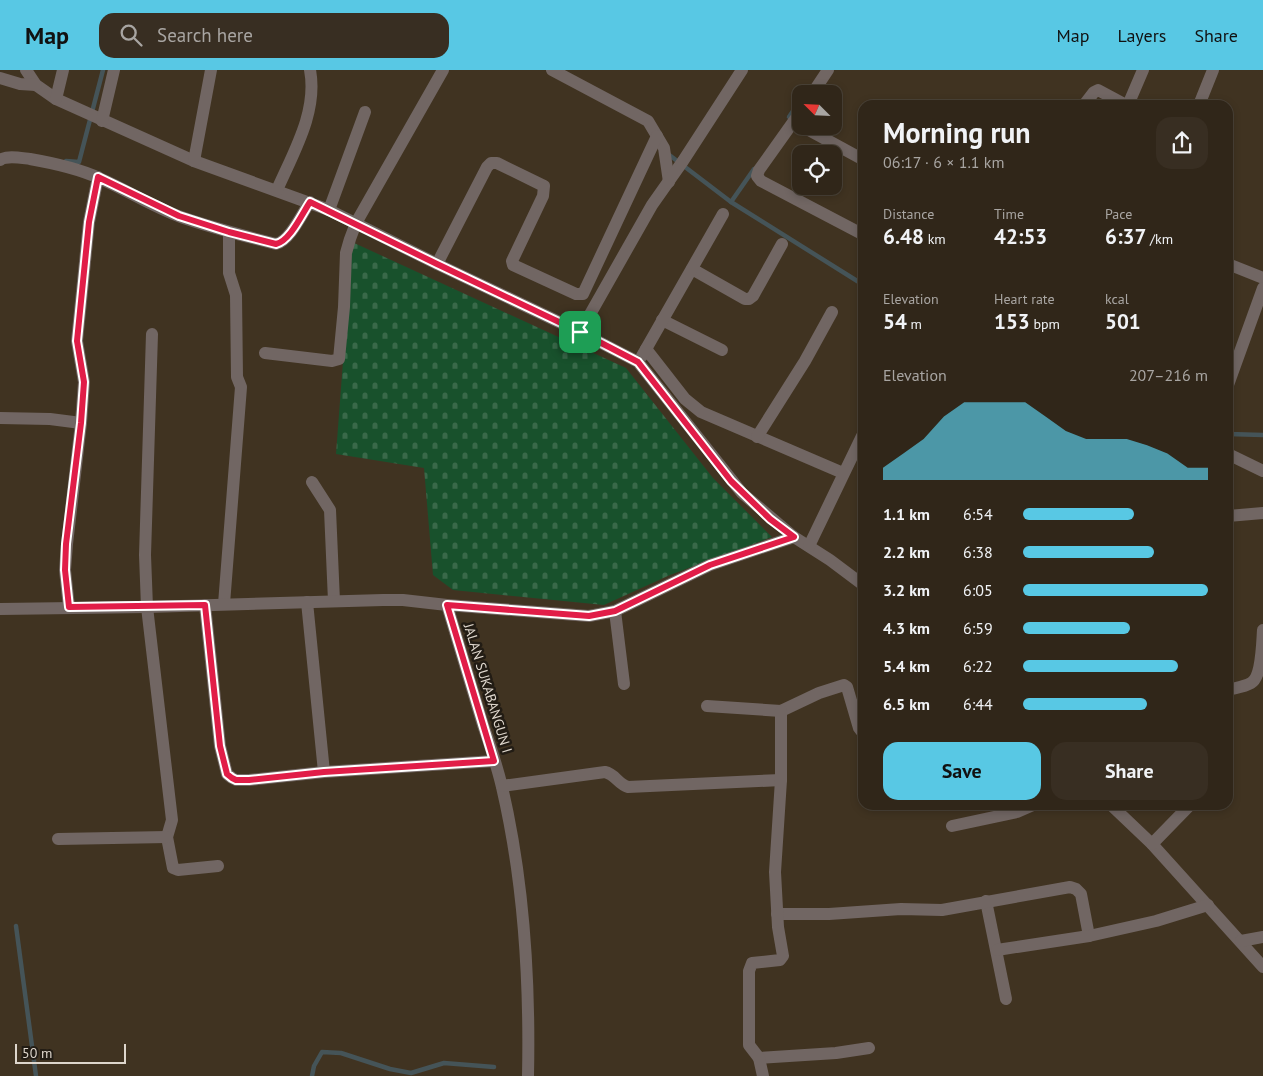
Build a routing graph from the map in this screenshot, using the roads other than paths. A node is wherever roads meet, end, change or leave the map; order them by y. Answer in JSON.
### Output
{"nodes":[{"id":1,"x":26,"y":70,"type":"edge"},
{"id":2,"x":63,"y":70,"type":"edge"},
{"id":3,"x":114,"y":70,"type":"edge"},
{"id":4,"x":211,"y":70,"type":"edge"},
{"id":5,"x":310,"y":70,"type":"edge"},
{"id":6,"x":443,"y":70,"type":"edge"},
{"id":7,"x":552,"y":70,"type":"edge"},
{"id":8,"x":742,"y":70,"type":"edge"},
{"id":9,"x":828,"y":70,"type":"edge"},
{"id":10,"x":1143,"y":70,"type":"edge"},
{"id":11,"x":1212,"y":70,"type":"edge"},
{"id":12,"x":0,"y":78,"type":"edge"},
{"id":13,"x":36,"y":85,"type":"junction"},
{"id":14,"x":818,"y":85,"type":"edge"},
{"id":15,"x":56,"y":99,"type":"junction"},
{"id":16,"x":1088,"y":100,"type":"edge"},
{"id":17,"x":1117,"y":100,"type":"edge"},
{"id":18,"x":1129,"y":100,"type":"edge"},
{"id":19,"x":1201,"y":100,"type":"edge"},
{"id":20,"x":365,"y":112,"type":"dead end"},
{"id":21,"x":94,"y":117,"type":"junction"},
{"id":22,"x":792,"y":125,"type":"edge"},
{"id":23,"x":818,"y":135,"type":"edge"},
{"id":24,"x":657,"y":136,"type":"junction"},
{"id":25,"x":858,"y":157,"type":"edge"},
{"id":26,"x":0,"y":160,"type":"edge"},
{"id":27,"x":194,"y":161,"type":"junction"},
{"id":28,"x":98,"y":177,"type":"junction"},
{"id":29,"x":668,"y":182,"type":"junction"},
{"id":30,"x":277,"y":190,"type":"junction"},
{"id":31,"x":310,"y":202,"type":"junction"},
{"id":32,"x":329,"y":210,"type":"junction"},
{"id":33,"x":723,"y":214,"type":"dead end"},
{"id":34,"x":356,"y":223,"type":"junction"},
{"id":35,"x":229,"y":232,"type":"junction"},
{"id":36,"x":858,"y":232,"type":"edge"},
{"id":37,"x":782,"y":244,"type":"dead end"},
{"id":38,"x":437,"y":264,"type":"junction"},
{"id":39,"x":1233,"y":266,"type":"edge"},
{"id":40,"x":692,"y":269,"type":"junction"},
{"id":41,"x":1263,"y":278,"type":"edge"},
{"id":42,"x":1263,"y":288,"type":"edge"},
{"id":43,"x":832,"y":312,"type":"dead end"},
{"id":44,"x":662,"y":320,"type":"junction"},
{"id":45,"x":580,"y":332,"type":"junction"},
{"id":46,"x":152,"y":334,"type":"dead end"},
{"id":47,"x":646,"y":349,"type":"junction"},
{"id":48,"x":722,"y":350,"type":"dead end"},
{"id":49,"x":265,"y":353,"type":"dead end"},
{"id":50,"x":638,"y":362,"type":"junction"},
{"id":51,"x":1233,"y":371,"type":"edge"},
{"id":52,"x":0,"y":418,"type":"edge"},
{"id":53,"x":81,"y":423,"type":"junction"},
{"id":54,"x":757,"y":437,"type":"junction"},
{"id":55,"x":858,"y":444,"type":"edge"},
{"id":56,"x":1233,"y":460,"type":"edge"},
{"id":57,"x":1263,"y":471,"type":"edge"},
{"id":58,"x":843,"y":473,"type":"junction"},
{"id":59,"x":312,"y":482,"type":"dead end"},
{"id":60,"x":1263,"y":513,"type":"edge"},
{"id":61,"x":1233,"y":516,"type":"edge"},
{"id":62,"x":794,"y":537,"type":"junction"},
{"id":63,"x":809,"y":546,"type":"junction"},
{"id":64,"x":858,"y":578,"type":"edge"},
{"id":65,"x":334,"y":601,"type":"junction"},
{"id":66,"x":307,"y":602,"type":"junction"},
{"id":67,"x":224,"y":604,"type":"junction"},
{"id":68,"x":205,"y":605,"type":"junction"},
{"id":69,"x":447,"y":605,"type":"junction"},
{"id":70,"x":69,"y":607,"type":"junction"},
{"id":71,"x":147,"y":607,"type":"junction"},
{"id":72,"x":0,"y":609,"type":"edge"},
{"id":73,"x":615,"y":611,"type":"junction"},
{"id":74,"x":1263,"y":630,"type":"edge"},
{"id":75,"x":624,"y":684,"type":"dead end"},
{"id":76,"x":1233,"y":689,"type":"edge"},
{"id":77,"x":706,"y":706,"type":"dead end"},
{"id":78,"x":781,"y":711,"type":"junction"},
{"id":79,"x":858,"y":725,"type":"edge"},
{"id":80,"x":494,"y":761,"type":"junction"},
{"id":81,"x":324,"y":772,"type":"junction"},
{"id":82,"x":781,"y":780,"type":"junction"},
{"id":83,"x":502,"y":786,"type":"junction"},
{"id":84,"x":1022,"y":810,"type":"edge"},
{"id":85,"x":1116,"y":810,"type":"edge"},
{"id":86,"x":1185,"y":810,"type":"edge"},
{"id":87,"x":952,"y":826,"type":"dead end"},
{"id":88,"x":167,"y":836,"type":"junction"},
{"id":89,"x":58,"y":839,"type":"dead end"},
{"id":90,"x":1152,"y":844,"type":"junction"},
{"id":91,"x":218,"y":866,"type":"dead end"},
{"id":92,"x":986,"y":901,"type":"junction"},
{"id":93,"x":1208,"y":905,"type":"junction"},
{"id":94,"x":777,"y":914,"type":"junction"},
{"id":95,"x":1089,"y":936,"type":"junction"},
{"id":96,"x":1263,"y":938,"type":"edge"},
{"id":97,"x":1241,"y":941,"type":"junction"},
{"id":98,"x":998,"y":950,"type":"junction"},
{"id":99,"x":1263,"y":967,"type":"edge"},
{"id":100,"x":1006,"y":999,"type":"dead end"},
{"id":101,"x":869,"y":1048,"type":"dead end"},
{"id":102,"x":759,"y":1058,"type":"junction"},
{"id":103,"x":528,"y":1076,"type":"edge"},
{"id":104,"x":763,"y":1076,"type":"edge"}],
"edges":[{"from":1,"to":13,"type":"street"},
{"from":2,"to":15,"type":"street"},
{"from":3,"to":21,"type":"street"},
{"from":4,"to":27,"type":"street"},
{"from":5,"to":30,"type":"street"},
{"from":6,"to":34,"type":"street"},
{"from":7,"to":24,"type":"street"},
{"from":8,"to":29,"type":"street"},
{"from":9,"to":14,"type":"street"},
{"from":10,"to":18,"type":"street"},
{"from":11,"to":19,"type":"street"},
{"from":12,"to":13,"type":"street"},
{"from":13,"to":15,"type":"street"},
{"from":15,"to":21,"type":"street"},
{"from":16,"to":17,"type":"street"},
{"from":20,"to":32,"type":"street"},
{"from":21,"to":27,"type":"street"},
{"from":22,"to":36,"type":"street"},
{"from":23,"to":25,"type":"street"},
{"from":24,"to":29,"type":"street"},
{"from":24,"to":38,"type":"street"},
{"from":26,"to":28,"type":"street"},
{"from":27,"to":30,"type":"street"},
{"from":28,"to":35,"type":"street"},
{"from":28,"to":53,"type":"street"},
{"from":29,"to":45,"type":"street"},
{"from":30,"to":31,"type":"street"},
{"from":31,"to":32,"type":"street"},
{"from":31,"to":35,"type":"street"},
{"from":32,"to":34,"type":"street"},
{"from":33,"to":40,"type":"street"},
{"from":34,"to":38,"type":"street"},
{"from":34,"to":49,"type":"street"},
{"from":35,"to":67,"type":"street"},
{"from":37,"to":40,"type":"street"},
{"from":38,"to":45,"type":"street"},
{"from":39,"to":41,"type":"street"},
{"from":40,"to":44,"type":"street"},
{"from":42,"to":51,"type":"street"},
{"from":43,"to":54,"type":"street"},
{"from":44,"to":47,"type":"street"},
{"from":44,"to":48,"type":"street"},
{"from":45,"to":50,"type":"street"},
{"from":46,"to":71,"type":"street"},
{"from":47,"to":50,"type":"street"},
{"from":47,"to":54,"type":"street"},
{"from":50,"to":62,"type":"street"},
{"from":52,"to":53,"type":"street"},
{"from":53,"to":70,"type":"street"},
{"from":54,"to":58,"type":"street"},
{"from":55,"to":58,"type":"street"},
{"from":56,"to":57,"type":"street"},
{"from":58,"to":63,"type":"street"},
{"from":59,"to":65,"type":"street"},
{"from":60,"to":61,"type":"street"},
{"from":62,"to":63,"type":"street"},
{"from":62,"to":73,"type":"street"},
{"from":63,"to":64,"type":"street"},
{"from":65,"to":66,"type":"street"},
{"from":65,"to":69,"type":"street"},
{"from":66,"to":67,"type":"street"},
{"from":66,"to":81,"type":"street"},
{"from":67,"to":68,"type":"street"},
{"from":68,"to":71,"type":"street"},
{"from":68,"to":81,"type":"street"},
{"from":69,"to":73,"type":"street"},
{"from":69,"to":80,"type":"street","name":"JALAN SUKABANGUN I"},
{"from":70,"to":71,"type":"street"},
{"from":70,"to":72,"type":"street"},
{"from":71,"to":88,"type":"street"},
{"from":73,"to":75,"type":"street"},
{"from":74,"to":76,"type":"street"},
{"from":77,"to":78,"type":"street"},
{"from":78,"to":79,"type":"street"},
{"from":78,"to":82,"type":"street"},
{"from":80,"to":81,"type":"street"},
{"from":80,"to":83,"type":"street","name":"JALAN SUKABANGUN I"},
{"from":82,"to":83,"type":"street"},
{"from":82,"to":94,"type":"street"},
{"from":83,"to":103,"type":"street","name":"JALAN SUKABANGUN I"},
{"from":84,"to":87,"type":"street"},
{"from":85,"to":90,"type":"street"},
{"from":86,"to":90,"type":"street"},
{"from":88,"to":89,"type":"street"},
{"from":88,"to":91,"type":"street"},
{"from":90,"to":93,"type":"street"},
{"from":92,"to":94,"type":"street"},
{"from":92,"to":95,"type":"street"},
{"from":92,"to":98,"type":"street"},
{"from":93,"to":95,"type":"street"},
{"from":93,"to":97,"type":"street"},
{"from":94,"to":102,"type":"street"},
{"from":95,"to":98,"type":"street"},
{"from":96,"to":97,"type":"street"},
{"from":97,"to":99,"type":"street"},
{"from":98,"to":100,"type":"street"},
{"from":101,"to":102,"type":"street"},
{"from":102,"to":104,"type":"street"}]}
